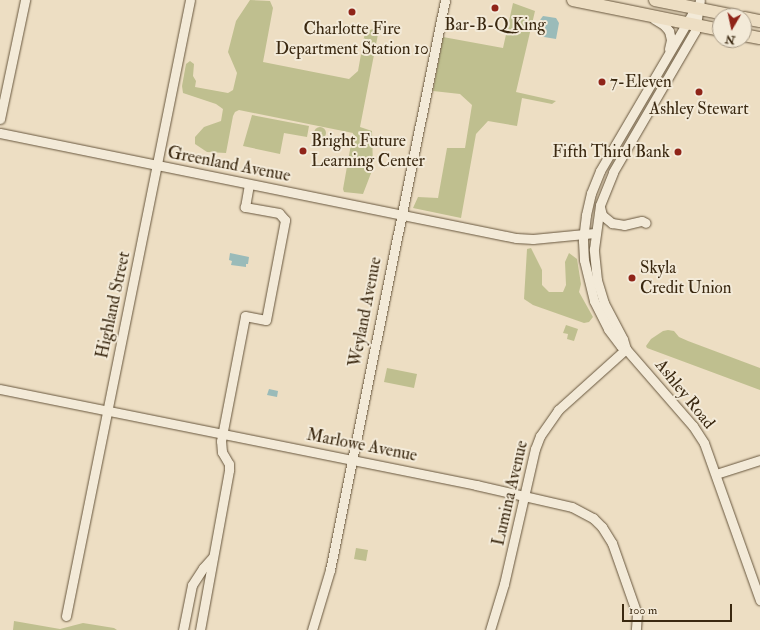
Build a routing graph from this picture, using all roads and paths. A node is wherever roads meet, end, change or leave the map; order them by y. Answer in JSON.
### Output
{"nodes":[{"id":1,"x":25,"y":0,"type":"edge"},
{"id":2,"x":190,"y":0,"type":"edge"},
{"id":3,"x":444,"y":0,"type":"edge"},
{"id":4,"x":574,"y":0,"type":"edge"},
{"id":5,"x":655,"y":0,"type":"edge"},
{"id":6,"x":699,"y":4,"type":"edge"},
{"id":7,"x":712,"y":8,"type":"edge"},
{"id":8,"x":647,"y":15,"type":"junction"},
{"id":9,"x":692,"y":24,"type":"junction"},
{"id":10,"x":712,"y":28,"type":"edge"},
{"id":11,"x":665,"y":59,"type":"junction"},
{"id":12,"x":0,"y":120,"type":"edge"},
{"id":13,"x":0,"y":133,"type":"edge"},
{"id":14,"x":156,"y":166,"type":"junction"},
{"id":15,"x":249,"y":184,"type":"junction"},
{"id":16,"x":600,"y":205,"type":"junction"},
{"id":17,"x":401,"y":214,"type":"junction"},
{"id":18,"x":646,"y":223,"type":"dead end"},
{"id":19,"x":596,"y":233,"type":"junction"},
{"id":20,"x":584,"y":234,"type":"junction"},
{"id":21,"x":626,"y":349,"type":"junction"},
{"id":22,"x":0,"y":389,"type":"edge"},
{"id":23,"x":107,"y":411,"type":"junction"},
{"id":24,"x":222,"y":434,"type":"junction"},
{"id":25,"x":352,"y":460,"type":"junction"},
{"id":26,"x":760,"y":460,"type":"edge"},
{"id":27,"x":716,"y":474,"type":"junction"},
{"id":28,"x":524,"y":496,"type":"junction"},
{"id":29,"x":214,"y":556,"type":"junction"},
{"id":30,"x":760,"y":600,"type":"edge"},
{"id":31,"x":66,"y":616,"type":"dead end"},
{"id":32,"x":183,"y":630,"type":"edge"},
{"id":33,"x":200,"y":630,"type":"edge"},
{"id":34,"x":312,"y":630,"type":"edge"},
{"id":35,"x":490,"y":630,"type":"edge"},
{"id":36,"x":636,"y":630,"type":"edge"}],
"edges":[{"from":1,"to":12,"type":"street"},
{"from":2,"to":14,"type":"street","name":"Highland Street"},
{"from":3,"to":17,"type":"street","name":"Weyland Avenue"},
{"from":4,"to":8,"type":"main road"},
{"from":5,"to":6,"type":"main road"},
{"from":6,"to":7,"type":"main road"},
{"from":6,"to":9,"type":"street","name":"Ashley Road"},
{"from":8,"to":9,"type":"main road"},
{"from":8,"to":11,"type":"street"},
{"from":9,"to":10,"type":"main road"},
{"from":9,"to":11,"type":"street","name":"Ashley Road"},
{"from":9,"to":16,"type":"street","name":"Ashley Road"},
{"from":11,"to":20,"type":"street","name":"Ashley Road"},
{"from":13,"to":14,"type":"street","name":"Greenland Avenue"},
{"from":14,"to":15,"type":"street","name":"Greenland Avenue"},
{"from":14,"to":23,"type":"street","name":"Highland Street"},
{"from":15,"to":17,"type":"street","name":"Greenland Avenue"},
{"from":15,"to":24,"type":"street"},
{"from":16,"to":18,"type":"street"},
{"from":16,"to":19,"type":"street","name":"Ashley Road"},
{"from":17,"to":20,"type":"street","name":"Greenland Avenue"},
{"from":17,"to":25,"type":"street","name":"Weyland Avenue"},
{"from":19,"to":20,"type":"street","name":"Greenland Avenue"},
{"from":19,"to":21,"type":"street","name":"Ashley Road"},
{"from":20,"to":21,"type":"street","name":"Ashley Road"},
{"from":21,"to":27,"type":"street","name":"Ashley Road"},
{"from":21,"to":28,"type":"street","name":"Lumina Avenue"},
{"from":22,"to":23,"type":"street","name":"Marlowe Avenue"},
{"from":23,"to":24,"type":"street","name":"Marlowe Avenue"},
{"from":23,"to":31,"type":"street","name":"Highland Street"},
{"from":24,"to":25,"type":"street","name":"Marlowe Avenue"},
{"from":24,"to":29,"type":"street"},
{"from":25,"to":28,"type":"street","name":"Marlowe Avenue"},
{"from":25,"to":34,"type":"street","name":"Weyland Avenue"},
{"from":26,"to":27,"type":"street"},
{"from":27,"to":30,"type":"street","name":"Ashley Road"},
{"from":28,"to":35,"type":"street","name":"Lumina Avenue"},
{"from":28,"to":36,"type":"street","name":"Marlowe Avenue"},
{"from":29,"to":32,"type":"street"},
{"from":29,"to":33,"type":"street"}]}
